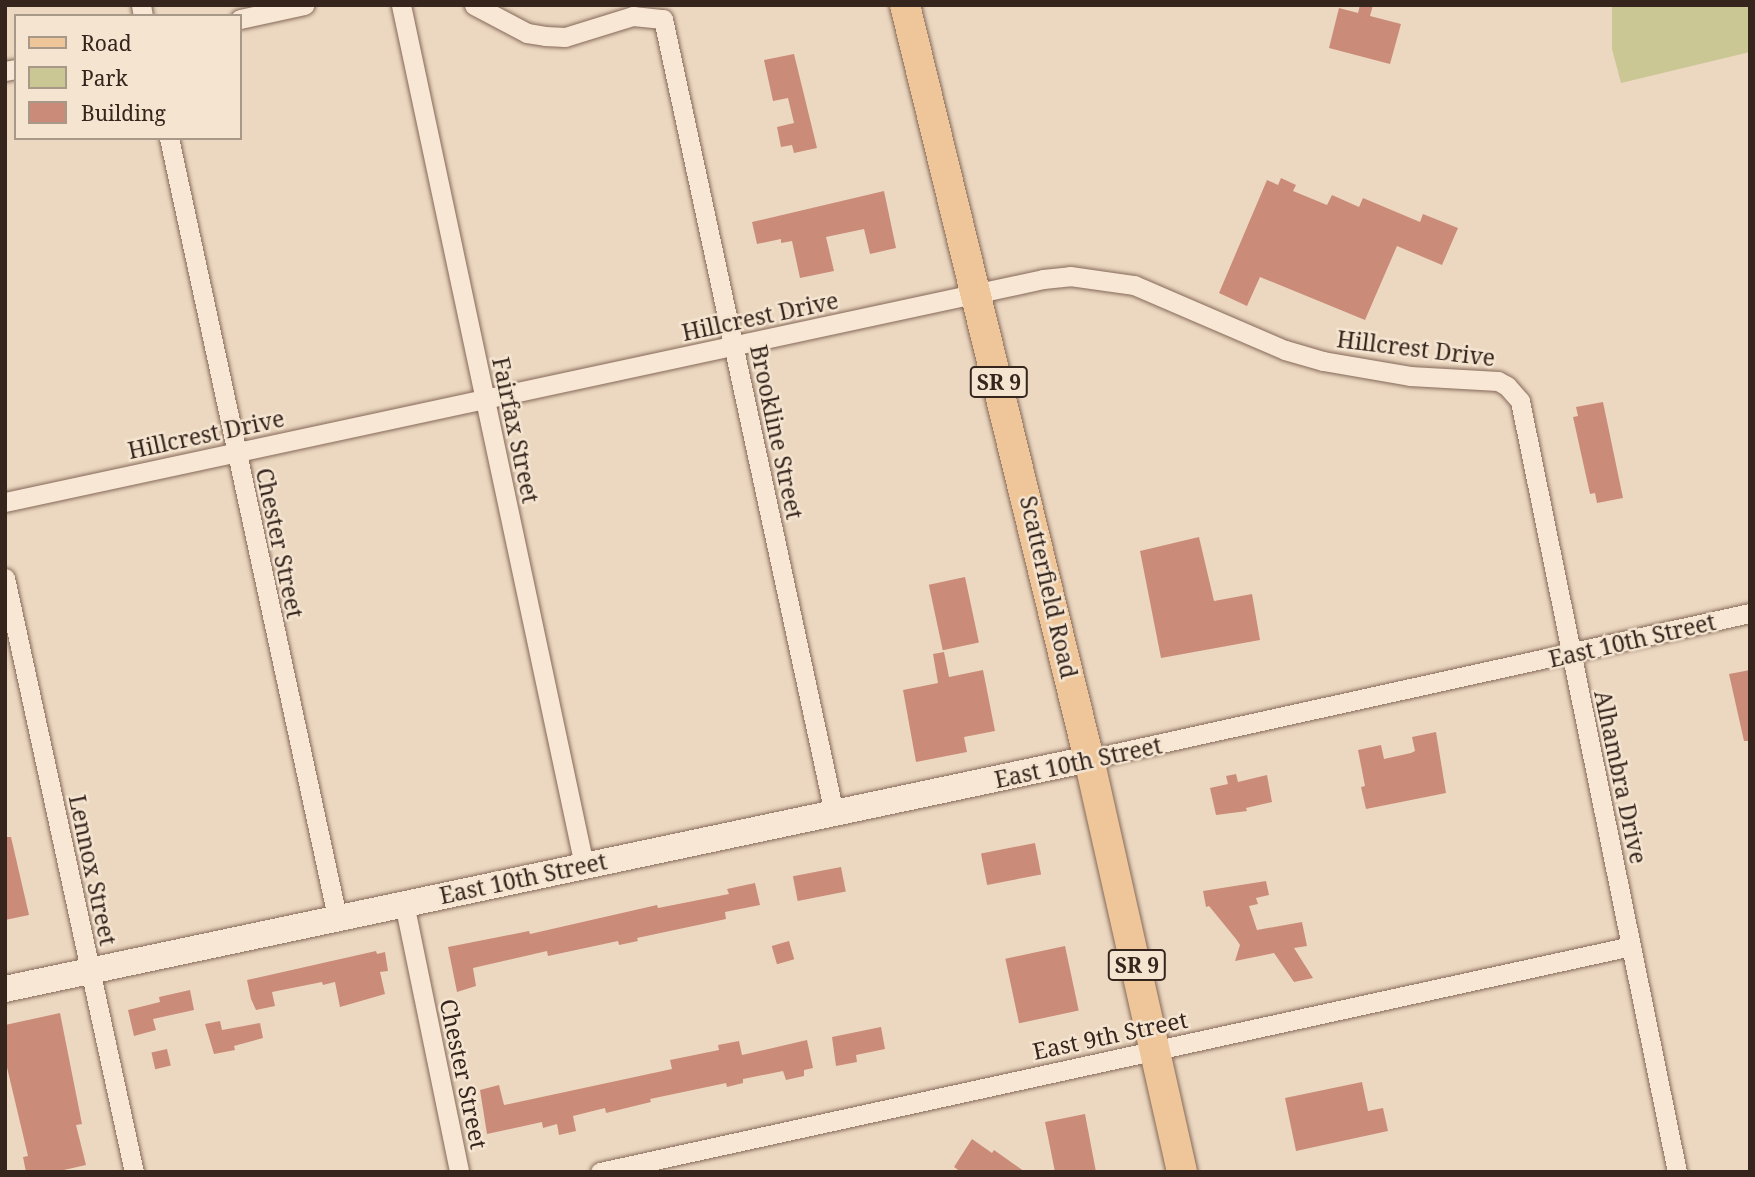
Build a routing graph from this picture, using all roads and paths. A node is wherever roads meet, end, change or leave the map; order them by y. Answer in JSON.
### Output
{"nodes":[{"id":1,"x":304,"y":5,"type":"edge"},
{"id":2,"x":401,"y":5,"type":"edge"},
{"id":3,"x":474,"y":5,"type":"edge"},
{"id":4,"x":905,"y":5,"type":"edge"},
{"id":5,"x":242,"y":19,"type":"edge"},
{"id":6,"x":169,"y":140,"type":"edge"},
{"id":7,"x":977,"y":293,"type":"junction"},
{"id":8,"x":734,"y":347,"type":"junction"},
{"id":9,"x":1514,"y":393,"type":"joint"},
{"id":10,"x":485,"y":400,"type":"junction"},
{"id":11,"x":236,"y":453,"type":"junction"},
{"id":12,"x":5,"y":502,"type":"edge"},
{"id":13,"x":5,"y":578,"type":"edge"},
{"id":14,"x":1750,"y":613,"type":"edge"},
{"id":15,"x":1570,"y":654,"type":"junction"},
{"id":16,"x":1089,"y":759,"type":"junction"},
{"id":17,"x":834,"y":813,"type":"junction"},
{"id":18,"x":584,"y":865,"type":"junction"},
{"id":19,"x":404,"y":903,"type":"junction"},
{"id":20,"x":337,"y":918,"type":"junction"},
{"id":21,"x":1631,"y":946,"type":"junction"},
{"id":22,"x":89,"y":970,"type":"junction"},
{"id":23,"x":5,"y":989,"type":"edge"},
{"id":24,"x":1157,"y":1049,"type":"junction"},
{"id":25,"x":134,"y":1172,"type":"edge"},
{"id":26,"x":459,"y":1172,"type":"edge"},
{"id":27,"x":600,"y":1172,"type":"edge"},
{"id":28,"x":1182,"y":1172,"type":"edge"},
{"id":29,"x":1677,"y":1172,"type":"edge"}],
"edges":[{"from":1,"to":5,"type":"street"},
{"from":2,"to":10,"type":"street","name":"Fairfax Street"},
{"from":3,"to":8,"type":"street","name":"Brookline Street"},
{"from":4,"to":7,"type":"main road","name":"Scatterfield Road","number":"SR 9"},
{"from":6,"to":11,"type":"street","name":"Chester Street"},
{"from":7,"to":8,"type":"street","name":"Hillcrest Drive"},
{"from":7,"to":9,"type":"street","name":"Hillcrest Drive"},
{"from":7,"to":16,"type":"main road","name":"Scatterfield Road","number":"SR 9"},
{"from":8,"to":10,"type":"street","name":"Hillcrest Drive"},
{"from":8,"to":17,"type":"street","name":"Brookline Street"},
{"from":9,"to":15,"type":"street","name":"Alhambra Drive"},
{"from":10,"to":11,"type":"street","name":"Hillcrest Drive"},
{"from":10,"to":18,"type":"street","name":"Fairfax Street"},
{"from":11,"to":12,"type":"street","name":"Hillcrest Drive"},
{"from":11,"to":20,"type":"street","name":"Chester Street"},
{"from":13,"to":22,"type":"street","name":"Lennox Street"},
{"from":14,"to":15,"type":"street","name":"East 10th Street"},
{"from":15,"to":16,"type":"street","name":"East 10th Street"},
{"from":15,"to":21,"type":"street","name":"Alhambra Drive"},
{"from":16,"to":17,"type":"street","name":"East 10th Street"},
{"from":16,"to":24,"type":"main road","name":"Scatterfield Road","number":"SR 9"},
{"from":17,"to":18,"type":"street","name":"East 10th Street"},
{"from":18,"to":19,"type":"street","name":"East 10th Street"},
{"from":19,"to":20,"type":"street","name":"East 10th Street"},
{"from":19,"to":26,"type":"street","name":"Chester Street"},
{"from":20,"to":22,"type":"street"},
{"from":21,"to":24,"type":"street","name":"East 9th Street"},
{"from":21,"to":29,"type":"street","name":"Alhambra Drive"},
{"from":22,"to":23,"type":"street"},
{"from":22,"to":25,"type":"street","name":"Lennox Street"},
{"from":24,"to":27,"type":"street","name":"East 9th Street"},
{"from":24,"to":28,"type":"main road","name":"Scatterfield Road","number":"SR 9"}]}
